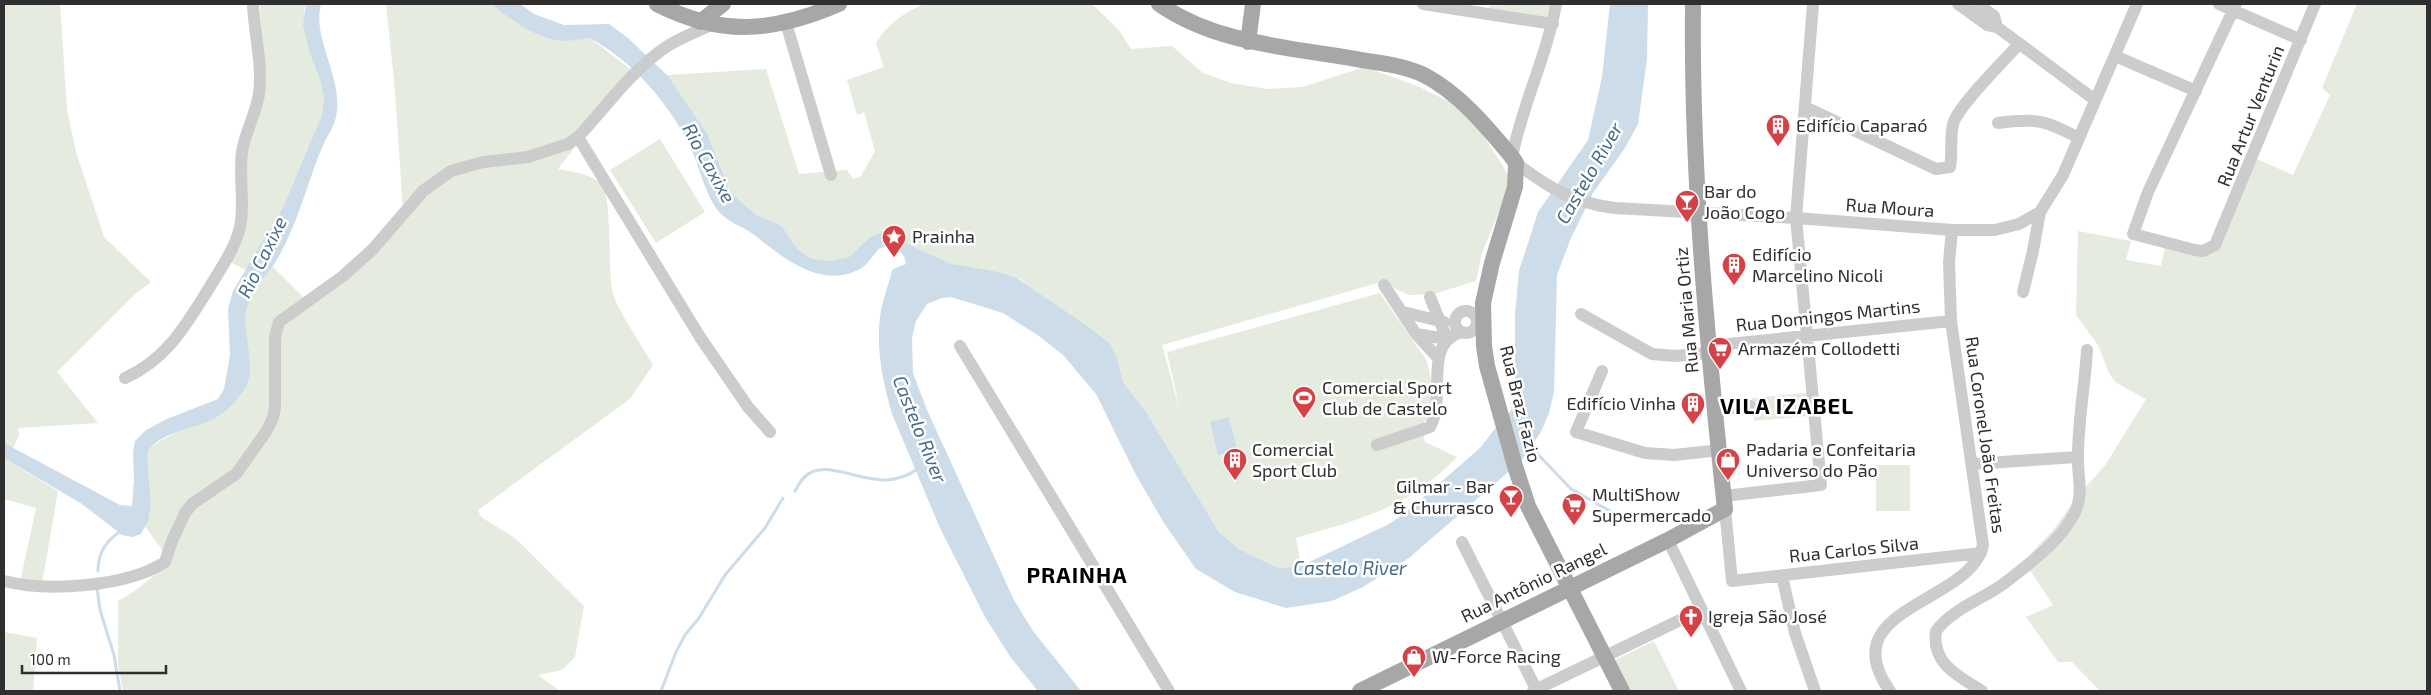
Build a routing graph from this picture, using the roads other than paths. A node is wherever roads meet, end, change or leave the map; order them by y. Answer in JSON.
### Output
{"nodes":[{"id":1,"x":253,"y":4,"type":"edge"},
{"id":2,"x":657,"y":4,"type":"edge"},
{"id":3,"x":723,"y":4,"type":"edge"},
{"id":4,"x":840,"y":4,"type":"edge"},
{"id":5,"x":1159,"y":4,"type":"edge"},
{"id":6,"x":1253,"y":4,"type":"edge"},
{"id":7,"x":1423,"y":4,"type":"edge"},
{"id":8,"x":1556,"y":4,"type":"edge"},
{"id":9,"x":1693,"y":4,"type":"edge"},
{"id":10,"x":1813,"y":4,"type":"edge"},
{"id":11,"x":1958,"y":4,"type":"edge"},
{"id":12,"x":1977,"y":4,"type":"edge"},
{"id":13,"x":2136,"y":4,"type":"edge"},
{"id":14,"x":2219,"y":4,"type":"edge"},
{"id":15,"x":2315,"y":4,"type":"edge"},
{"id":16,"x":2235,"y":7,"type":"edge"},
{"id":17,"x":1996,"y":16,"type":"edge"},
{"id":18,"x":705,"y":23,"type":"junction"},
{"id":19,"x":786,"y":23,"type":"junction"},
{"id":20,"x":1552,"y":24,"type":"junction"},
{"id":21,"x":2302,"y":40,"type":"junction"},
{"id":22,"x":1248,"y":42,"type":"junction"},
{"id":23,"x":2019,"y":44,"type":"junction"},
{"id":24,"x":2115,"y":56,"type":"junction"},
{"id":25,"x":2196,"y":91,"type":"junction"},
{"id":26,"x":2095,"y":100,"type":"junction"},
{"id":27,"x":1805,"y":108,"type":"junction"},
{"id":28,"x":1998,"y":123,"type":"dead end"},
{"id":29,"x":1518,"y":126,"type":"junction"},
{"id":30,"x":578,"y":137,"type":"junction"},
{"id":31,"x":1494,"y":137,"type":"junction"},
{"id":32,"x":2080,"y":138,"type":"junction"},
{"id":33,"x":1514,"y":160,"type":"junction"},
{"id":34,"x":831,"y":175,"type":"dead end"},
{"id":35,"x":2040,"y":212,"type":"junction"},
{"id":36,"x":1700,"y":214,"type":"junction"},
{"id":37,"x":1796,"y":218,"type":"junction"},
{"id":38,"x":1952,"y":230,"type":"junction"},
{"id":39,"x":1384,"y":285,"type":"dead end"},
{"id":40,"x":2023,"y":292,"type":"dead end"},
{"id":41,"x":1430,"y":297,"type":"dead end"},
{"id":42,"x":1478,"y":308,"type":"junction"},
{"id":43,"x":1403,"y":312,"type":"junction"},
{"id":44,"x":1581,"y":314,"type":"dead end"},
{"id":45,"x":1456,"y":318,"type":"junction"},
{"id":46,"x":1438,"y":322,"type":"junction"},
{"id":47,"x":1951,"y":322,"type":"junction"},
{"id":48,"x":1480,"y":329,"type":"junction"},
{"id":49,"x":1461,"y":332,"type":"junction"},
{"id":50,"x":1416,"y":334,"type":"junction"},
{"id":51,"x":1807,"y":335,"type":"junction"},
{"id":52,"x":1447,"y":339,"type":"junction"},
{"id":53,"x":960,"y":346,"type":"dead end"},
{"id":54,"x":1709,"y":350,"type":"junction"},
{"id":55,"x":2087,"y":350,"type":"dead end"},
{"id":56,"x":1438,"y":358,"type":"junction"},
{"id":57,"x":1602,"y":371,"type":"dead end"},
{"id":58,"x":125,"y":378,"type":"dead end"},
{"id":59,"x":1750,"y":406,"type":"dead end"},
{"id":60,"x":1715,"y":410,"type":"junction"},
{"id":61,"x":770,"y":432,"type":"dead end"},
{"id":62,"x":1376,"y":445,"type":"dead end"},
{"id":63,"x":1720,"y":450,"type":"junction"},
{"id":64,"x":2078,"y":457,"type":"junction"},
{"id":65,"x":1972,"y":464,"type":"junction"},
{"id":66,"x":1725,"y":503,"type":"junction"},
{"id":67,"x":1668,"y":540,"type":"junction"},
{"id":68,"x":1462,"y":542,"type":"dead end"},
{"id":69,"x":1981,"y":553,"type":"junction"},
{"id":70,"x":1782,"y":576,"type":"junction"},
{"id":71,"x":4,"y":581,"type":"edge"},
{"id":72,"x":1732,"y":581,"type":"joint"},
{"id":73,"x":1569,"y":588,"type":"junction"},
{"id":74,"x":1701,"y":610,"type":"junction"},
{"id":75,"x":1502,"y":621,"type":"junction"},
{"id":76,"x":1603,"y":656,"type":"junction"},
{"id":77,"x":1169,"y":691,"type":"edge"},
{"id":78,"x":1360,"y":691,"type":"edge"},
{"id":79,"x":1535,"y":691,"type":"edge"},
{"id":80,"x":1622,"y":691,"type":"edge"},
{"id":81,"x":1741,"y":691,"type":"edge"},
{"id":82,"x":1815,"y":691,"type":"edge"},
{"id":83,"x":1890,"y":691,"type":"edge"},
{"id":84,"x":1982,"y":691,"type":"edge"}],
"edges":[{"from":1,"to":58,"type":"street"},
{"from":2,"to":18,"type":"main road"},
{"from":3,"to":18,"type":"main road"},
{"from":4,"to":19,"type":"main road"},
{"from":5,"to":22,"type":"main road"},
{"from":6,"to":22,"type":"main road"},
{"from":7,"to":20,"type":"street"},
{"from":8,"to":20,"type":"street"},
{"from":9,"to":36,"type":"main road","name":"Rua Maria Ortiz"},
{"from":10,"to":27,"type":"street"},
{"from":11,"to":17,"type":"street"},
{"from":12,"to":17,"type":"street"},
{"from":13,"to":24,"type":"street"},
{"from":14,"to":16,"type":"street"},
{"from":15,"to":21,"type":"street","name":"Rua Artur Venturin"},
{"from":16,"to":21,"type":"street"},
{"from":16,"to":25,"type":"street"},
{"from":17,"to":23,"type":"street"},
{"from":18,"to":19,"type":"main road"},
{"from":18,"to":30,"type":"street"},
{"from":19,"to":34,"type":"street"},
{"from":20,"to":29,"type":"street"},
{"from":21,"to":25,"type":"street","name":"Rua Artur Venturin"},
{"from":22,"to":31,"type":"main road"},
{"from":23,"to":26,"type":"street"},
{"from":23,"to":27,"type":"street"},
{"from":24,"to":25,"type":"street"},
{"from":24,"to":26,"type":"street"},
{"from":26,"to":32,"type":"street"},
{"from":27,"to":37,"type":"street"},
{"from":28,"to":32,"type":"street"},
{"from":29,"to":31,"type":"street"},
{"from":29,"to":33,"type":"street"},
{"from":30,"to":61,"type":"street"},
{"from":30,"to":71,"type":"street"},
{"from":31,"to":33,"type":"main road"},
{"from":32,"to":35,"type":"street"},
{"from":33,"to":36,"type":"street","name":"Rua Moura"},
{"from":33,"to":42,"type":"main road","name":"Rua Braz Fazio"},
{"from":35,"to":38,"type":"street","name":"Rua Moura"},
{"from":35,"to":40,"type":"street"},
{"from":36,"to":37,"type":"street","name":"Rua Moura"},
{"from":36,"to":54,"type":"main road","name":"Rua Maria Ortiz"},
{"from":37,"to":38,"type":"street","name":"Rua Moura"},
{"from":37,"to":51,"type":"street"},
{"from":38,"to":47,"type":"street","name":"Rua Coronel João Freitas"},
{"from":39,"to":43,"type":"street"},
{"from":41,"to":46,"type":"street"},
{"from":42,"to":45,"type":"street"},
{"from":42,"to":48,"type":"main road","name":"Rua Braz Fazio"},
{"from":43,"to":46,"type":"street"},
{"from":43,"to":50,"type":"street"},
{"from":44,"to":54,"type":"street","name":"Rua Domingos Martins"},
{"from":45,"to":46,"type":"street"},
{"from":45,"to":49,"type":"street"},
{"from":46,"to":52,"type":"street"},
{"from":47,"to":51,"type":"street","name":"Rua Domingos Martins"},
{"from":47,"to":65,"type":"street","name":"Rua Coronel João Freitas"},
{"from":48,"to":49,"type":"street"},
{"from":48,"to":73,"type":"main road","name":"Rua Braz Fazio"},
{"from":49,"to":52,"type":"street"},
{"from":50,"to":52,"type":"street"},
{"from":50,"to":56,"type":"street"},
{"from":51,"to":54,"type":"street","name":"Rua Domingos Martins"},
{"from":51,"to":66,"type":"street"},
{"from":52,"to":56,"type":"street"},
{"from":53,"to":77,"type":"street"},
{"from":54,"to":60,"type":"main road","name":"Rua Maria Ortiz"},
{"from":55,"to":64,"type":"street"},
{"from":56,"to":62,"type":"street"},
{"from":57,"to":63,"type":"street"},
{"from":59,"to":60,"type":"street"},
{"from":60,"to":63,"type":"main road","name":"Rua Maria Ortiz"},
{"from":63,"to":66,"type":"main road","name":"Rua Maria Ortiz"},
{"from":64,"to":65,"type":"street"},
{"from":64,"to":84,"type":"street"},
{"from":65,"to":69,"type":"street","name":"Rua Coronel João Freitas"},
{"from":66,"to":67,"type":"main road","name":"Rua Antônio Rangel"},
{"from":66,"to":72,"type":"street","name":"Rua Maria Ortiz"},
{"from":67,"to":73,"type":"main road","name":"Rua Antônio Rangel"},
{"from":67,"to":74,"type":"street"},
{"from":68,"to":75,"type":"street"},
{"from":69,"to":70,"type":"street","name":"Rua Carlos Silva"},
{"from":69,"to":83,"type":"street"},
{"from":70,"to":72,"type":"street","name":"Rua Carlos Silva"},
{"from":70,"to":82,"type":"street"},
{"from":73,"to":75,"type":"main road","name":"Rua Antônio Rangel"},
{"from":73,"to":76,"type":"main road","name":"Rua Braz Fazio"},
{"from":74,"to":76,"type":"street"},
{"from":74,"to":81,"type":"street"},
{"from":75,"to":78,"type":"main road","name":"Rua Antônio Rangel"},
{"from":75,"to":79,"type":"street"},
{"from":76,"to":79,"type":"street"},
{"from":76,"to":80,"type":"main road","name":"Rua Braz Fazio"}]}
